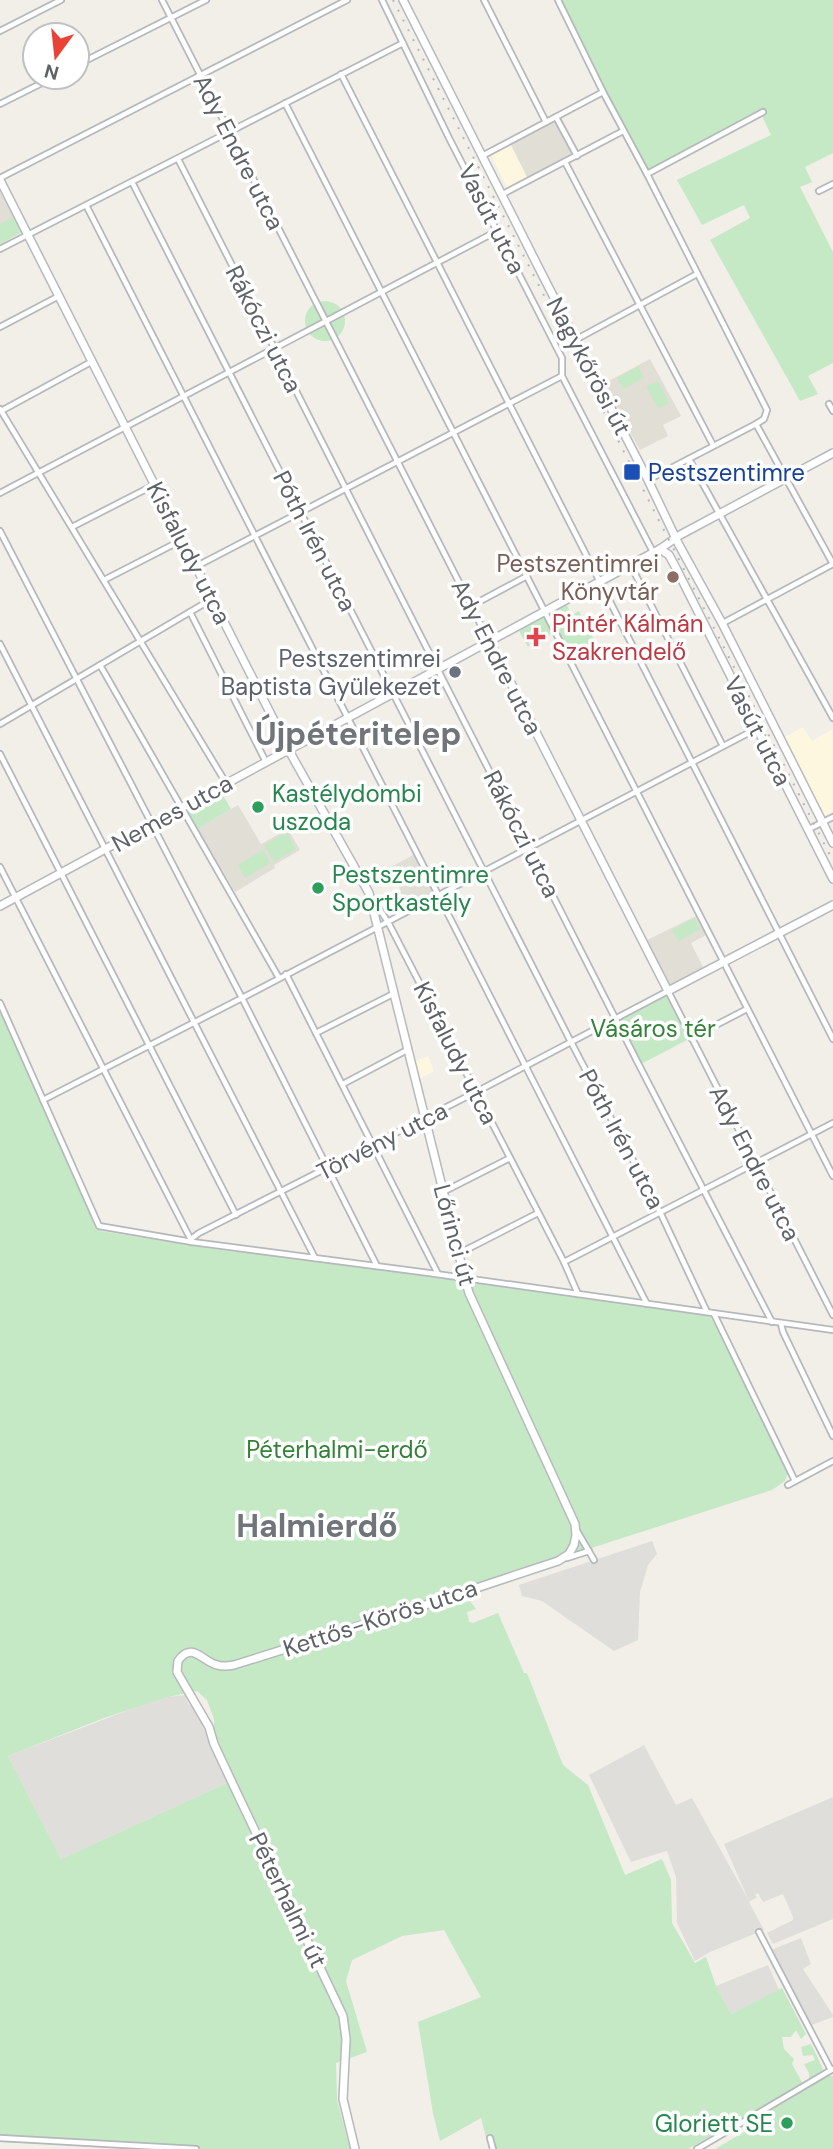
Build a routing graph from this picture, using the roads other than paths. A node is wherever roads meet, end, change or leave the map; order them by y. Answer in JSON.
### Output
{"nodes":[{"id":1,"x":61,"y":0,"type":"edge"},
{"id":2,"x":162,"y":0,"type":"edge"},
{"id":3,"x":206,"y":0,"type":"edge"},
{"id":4,"x":347,"y":0,"type":"edge"},
{"id":5,"x":382,"y":0,"type":"edge"},
{"id":6,"x":403,"y":0,"type":"edge"},
{"id":7,"x":484,"y":0,"type":"edge"},
{"id":8,"x":558,"y":0,"type":"edge"},
{"id":9,"x":171,"y":18,"type":"junction"},
{"id":10,"x":0,"y":31,"type":"edge"},
{"id":11,"x":403,"y":43,"type":"junction"},
{"id":12,"x":91,"y":58,"type":"edge"},
{"id":13,"x":341,"y":74,"type":"junction"},
{"id":14,"x":200,"y":76,"type":"junction"},
{"id":15,"x":26,"y":91,"type":"edge"},
{"id":16,"x":603,"y":92,"type":"junction"},
{"id":17,"x":285,"y":103,"type":"junction"},
{"id":18,"x":0,"y":104,"type":"edge"},
{"id":19,"x":763,"y":112,"type":"dead end"},
{"id":20,"x":556,"y":117,"type":"junction"},
{"id":21,"x":546,"y":122,"type":"junction"},
{"id":22,"x":623,"y":131,"type":"junction"},
{"id":23,"x":229,"y":132,"type":"junction"},
{"id":24,"x":482,"y":156,"type":"junction"},
{"id":25,"x":577,"y":156,"type":"junction"},
{"id":26,"x":178,"y":159,"type":"junction"},
{"id":27,"x":565,"y":162,"type":"junction"},
{"id":28,"x":648,"y":174,"type":"junction"},
{"id":29,"x":0,"y":179,"type":"edge"},
{"id":30,"x":132,"y":182,"type":"junction"},
{"id":31,"x":832,"y":186,"type":"edge"},
{"id":32,"x":819,"y":191,"type":"dead end"},
{"id":33,"x":501,"y":195,"type":"junction"},
{"id":34,"x":86,"y":205,"type":"junction"},
{"id":35,"x":497,"y":231,"type":"junction"},
{"id":36,"x":27,"y":234,"type":"junction"},
{"id":37,"x":0,"y":249,"type":"edge"},
{"id":38,"x":436,"y":262,"type":"junction"},
{"id":39,"x":698,"y":274,"type":"junction"},
{"id":40,"x":381,"y":291,"type":"junction"},
{"id":41,"x":59,"y":296,"type":"junction"},
{"id":42,"x":639,"y":306,"type":"junction"},
{"id":43,"x":326,"y":322,"type":"junction"},
{"id":44,"x":0,"y":327,"type":"edge"},
{"id":45,"x":576,"y":339,"type":"junction"},
{"id":46,"x":274,"y":348,"type":"junction"},
{"id":47,"x":92,"y":362,"type":"junction"},
{"id":48,"x":229,"y":372,"type":"junction"},
{"id":49,"x":562,"y":376,"type":"junction"},
{"id":50,"x":183,"y":396,"type":"junction"},
{"id":51,"x":508,"y":403,"type":"junction"},
{"id":52,"x":829,"y":404,"type":"dead end"},
{"id":53,"x":1,"y":410,"type":"edge"},
{"id":54,"x":833,"y":411,"type":"edge"},
{"id":55,"x":756,"y":424,"type":"junction"},
{"id":56,"x":125,"y":425,"type":"junction"},
{"id":57,"x":454,"y":432,"type":"junction"},
{"id":58,"x":713,"y":445,"type":"junction"},
{"id":59,"x":833,"y":453,"type":"edge"},
{"id":60,"x":688,"y":459,"type":"junction"},
{"id":61,"x":397,"y":462,"type":"junction"},
{"id":62,"x":38,"y":472,"type":"junction"},
{"id":63,"x":785,"y":478,"type":"junction"},
{"id":64,"x":649,"y":480,"type":"junction"},
{"id":65,"x":154,"y":484,"type":"junction"},
{"id":66,"x":346,"y":489,"type":"junction"},
{"id":67,"x":0,"y":493,"type":"edge"},
{"id":68,"x":300,"y":512,"type":"junction"},
{"id":69,"x":720,"y":514,"type":"junction"},
{"id":70,"x":72,"y":527,"type":"junction"},
{"id":71,"x":0,"y":531,"type":"edge"},
{"id":72,"x":254,"y":536,"type":"junction"},
{"id":73,"x":676,"y":539,"type":"junction"},
{"id":74,"x":183,"y":540,"type":"junction"},
{"id":75,"x":656,"y":550,"type":"junction"},
{"id":76,"x":630,"y":564,"type":"junction"},
{"id":77,"x":833,"y":564,"type":"edge"},
{"id":78,"x":197,"y":566,"type":"junction"},
{"id":79,"x":527,"y":576,"type":"junction"},
{"id":80,"x":104,"y":580,"type":"junction"},
{"id":81,"x":599,"y":580,"type":"junction"},
{"id":82,"x":212,"y":598,"type":"junction"},
{"id":83,"x":768,"y":599,"type":"junction"},
{"id":84,"x":471,"y":606,"type":"junction"},
{"id":85,"x":545,"y":611,"type":"junction"},
{"id":86,"x":190,"y":612,"type":"junction"},
{"id":87,"x":722,"y":623,"type":"junction"},
{"id":88,"x":141,"y":640,"type":"junction"},
{"id":89,"x":489,"y":642,"type":"junction"},
{"id":90,"x":0,"y":644,"type":"edge"},
{"id":91,"x":100,"y":665,"type":"junction"},
{"id":92,"x":438,"y":668,"type":"junction"},
{"id":93,"x":77,"y":679,"type":"junction"},
{"id":94,"x":393,"y":694,"type":"junction"},
{"id":95,"x":32,"y":705,"type":"junction"},
{"id":96,"x":347,"y":718,"type":"junction"},
{"id":97,"x":833,"y":718,"type":"edge"},
{"id":98,"x":0,"y":724,"type":"edge"},
{"id":99,"x":758,"y":728,"type":"junction"},
{"id":100,"x":723,"y":746,"type":"junction"},
{"id":101,"x":289,"y":749,"type":"junction"},
{"id":102,"x":0,"y":754,"type":"edge"},
{"id":103,"x":266,"y":762,"type":"junction"},
{"id":104,"x":692,"y":762,"type":"junction"},
{"id":105,"x":227,"y":784,"type":"junction"},
{"id":106,"x":638,"y":793,"type":"junction"},
{"id":107,"x":181,"y":809,"type":"junction"},
{"id":108,"x":833,"y":817,"type":"edge"},
{"id":109,"x":581,"y":822,"type":"junction"},
{"id":110,"x":822,"y":822,"type":"junction"},
{"id":111,"x":152,"y":824,"type":"junction"},
{"id":112,"x":808,"y":830,"type":"junction"},
{"id":113,"x":833,"y":843,"type":"edge"},
{"id":114,"x":529,"y":848,"type":"junction"},
{"id":115,"x":106,"y":849,"type":"junction"},
{"id":116,"x":0,"y":867,"type":"edge"},
{"id":117,"x":484,"y":871,"type":"junction"},
{"id":118,"x":61,"y":874,"type":"junction"},
{"id":119,"x":833,"y":879,"type":"edge"},
{"id":120,"x":369,"y":893,"type":"junction"},
{"id":121,"x":439,"y":895,"type":"junction"},
{"id":122,"x":16,"y":897,"type":"junction"},
{"id":123,"x":833,"y":905,"type":"edge"},
{"id":124,"x":0,"y":906,"type":"edge"},
{"id":125,"x":388,"y":922,"type":"junction"},
{"id":126,"x":377,"y":928,"type":"junction"},
{"id":127,"x":779,"y":933,"type":"junction"},
{"id":128,"x":724,"y":961,"type":"junction"},
{"id":129,"x":286,"y":974,"type":"junction"},
{"id":130,"x":279,"y":978,"type":"junction"},
{"id":131,"x":668,"y":991,"type":"junction"},
{"id":132,"x":393,"y":994,"type":"junction"},
{"id":133,"x":242,"y":998,"type":"junction"},
{"id":134,"x":0,"y":1003,"type":"edge"},
{"id":135,"x":747,"y":1009,"type":"junction"},
{"id":136,"x":617,"y":1018,"type":"junction"},
{"id":137,"x":195,"y":1021,"type":"junction"},
{"id":138,"x":316,"y":1033,"type":"junction"},
{"id":139,"x":691,"y":1038,"type":"junction"},
{"id":140,"x":833,"y":1039,"type":"edge"},
{"id":141,"x":571,"y":1042,"type":"junction"},
{"id":142,"x":149,"y":1045,"type":"junction"},
{"id":143,"x":407,"y":1050,"type":"junction"},
{"id":144,"x":526,"y":1066,"type":"junction"},
{"id":145,"x":103,"y":1068,"type":"junction"},
{"id":146,"x":342,"y":1084,"type":"junction"},
{"id":147,"x":476,"y":1092,"type":"junction"},
{"id":148,"x":43,"y":1100,"type":"junction"},
{"id":149,"x":425,"y":1117,"type":"junction"},
{"id":150,"x":833,"y":1123,"type":"edge"},
{"id":151,"x":812,"y":1134,"type":"junction"},
{"id":152,"x":374,"y":1144,"type":"junction"},
{"id":153,"x":510,"y":1158,"type":"junction"},
{"id":154,"x":755,"y":1163,"type":"junction"},
{"id":155,"x":328,"y":1168,"type":"junction"},
{"id":156,"x":833,"y":1176,"type":"edge"},
{"id":157,"x":704,"y":1190,"type":"junction"},
{"id":158,"x":282,"y":1192,"type":"junction"},
{"id":159,"x":443,"y":1192,"type":"junction"},
{"id":160,"x":660,"y":1212,"type":"junction"},
{"id":161,"x":538,"y":1213,"type":"junction"},
{"id":162,"x":236,"y":1215,"type":"junction"},
{"id":163,"x":613,"y":1237,"type":"junction"},
{"id":164,"x":192,"y":1241,"type":"junction"},
{"id":165,"x":458,"y":1254,"type":"junction"},
{"id":166,"x":316,"y":1258,"type":"junction"},
{"id":167,"x":564,"y":1262,"type":"junction"},
{"id":168,"x":377,"y":1266,"type":"junction"},
{"id":169,"x":438,"y":1275,"type":"junction"},
{"id":170,"x":465,"y":1279,"type":"junction"},
{"id":171,"x":578,"y":1295,"type":"junction"},
{"id":172,"x":647,"y":1304,"type":"junction"},
{"id":173,"x":706,"y":1312,"type":"junction"},
{"id":174,"x":713,"y":1313,"type":"junction"},
{"id":175,"x":833,"y":1315,"type":"edge"},
{"id":176,"x":772,"y":1322,"type":"junction"},
{"id":177,"x":781,"y":1324,"type":"junction"},
{"id":178,"x":833,"y":1330,"type":"edge"},
{"id":179,"x":833,"y":1436,"type":"edge"},
{"id":180,"x":833,"y":1461,"type":"edge"},
{"id":181,"x":795,"y":1481,"type":"junction"},
{"id":182,"x":788,"y":1485,"type":"dead end"},
{"id":183,"x":576,"y":1530,"type":"junction"},
{"id":184,"x":589,"y":1552,"type":"junction"},
{"id":185,"x":564,"y":1558,"type":"junction"},
{"id":186,"x":594,"y":1560,"type":"dead end"},
{"id":187,"x":177,"y":1664,"type":"joint"},
{"id":188,"x":758,"y":1932,"type":"dead end"},
{"id":189,"x":832,"y":2069,"type":"edge"},
{"id":190,"x":0,"y":2138,"type":"edge"},
{"id":191,"x":490,"y":2138,"type":"dead end"},
{"id":192,"x":56,"y":2141,"type":"junction"},
{"id":193,"x":180,"y":2148,"type":"edge"},
{"id":194,"x":55,"y":2149,"type":"edge"},
{"id":195,"x":196,"y":2149,"type":"edge"},
{"id":196,"x":355,"y":2149,"type":"edge"},
{"id":197,"x":493,"y":2149,"type":"edge"},
{"id":198,"x":696,"y":2149,"type":"edge"}],
"edges":[{"from":1,"to":10,"type":"street"},
{"from":2,"to":9,"type":"street","name":"Ady Endre utca"},
{"from":3,"to":9,"type":"street"},
{"from":4,"to":14,"type":"street"},
{"from":5,"to":11,"type":"street","name":"Vasút utca"},
{"from":6,"to":24,"type":"street","name":"Nagykőrösi út"},
{"from":7,"to":21,"type":"street"},
{"from":8,"to":16,"type":"street"},
{"from":9,"to":12,"type":"street"},
{"from":9,"to":14,"type":"street","name":"Ady Endre utca"},
{"from":11,"to":13,"type":"street"},
{"from":11,"to":35,"type":"street","name":"Vasút utca"},
{"from":13,"to":17,"type":"street"},
{"from":13,"to":38,"type":"street"},
{"from":14,"to":23,"type":"street","name":"Ady Endre utca"},
{"from":14,"to":29,"type":"street"},
{"from":15,"to":18,"type":"street"},
{"from":16,"to":20,"type":"street"},
{"from":16,"to":22,"type":"street"},
{"from":17,"to":23,"type":"street"},
{"from":17,"to":40,"type":"street"},
{"from":19,"to":28,"type":"street"},
{"from":20,"to":21,"type":"street"},
{"from":20,"to":25,"type":"street"},
{"from":21,"to":24,"type":"street"},
{"from":22,"to":25,"type":"street"},
{"from":22,"to":28,"type":"street"},
{"from":23,"to":26,"type":"street"},
{"from":23,"to":43,"type":"street","name":"Ady Endre utca"},
{"from":24,"to":33,"type":"street","name":"Nagykőrösi út"},
{"from":25,"to":27,"type":"street"},
{"from":26,"to":30,"type":"street"},
{"from":26,"to":46,"type":"street","name":"Rákóczi utca"},
{"from":27,"to":33,"type":"street"},
{"from":27,"to":42,"type":"street"},
{"from":28,"to":39,"type":"street"},
{"from":29,"to":36,"type":"street","name":"Kisfaludy utca"},
{"from":30,"to":34,"type":"street"},
{"from":30,"to":48,"type":"street","name":"Póth Irén utca"},
{"from":31,"to":32,"type":"street"},
{"from":33,"to":45,"type":"street","name":"Nagykőrösi út"},
{"from":34,"to":36,"type":"street"},
{"from":34,"to":50,"type":"street"},
{"from":35,"to":38,"type":"street"},
{"from":35,"to":49,"type":"street","name":"Vasút utca"},
{"from":36,"to":37,"type":"street"},
{"from":36,"to":41,"type":"street","name":"Kisfaludy utca"},
{"from":38,"to":40,"type":"street"},
{"from":38,"to":51,"type":"street"},
{"from":39,"to":42,"type":"street"},
{"from":39,"to":55,"type":"street"},
{"from":40,"to":43,"type":"street"},
{"from":40,"to":57,"type":"street"},
{"from":41,"to":44,"type":"street"},
{"from":41,"to":47,"type":"street","name":"Kisfaludy utca"},
{"from":42,"to":45,"type":"street"},
{"from":42,"to":58,"type":"street"},
{"from":43,"to":46,"type":"street"},
{"from":43,"to":61,"type":"street","name":"Ady Endre utca"},
{"from":45,"to":64,"type":"street","name":"Nagykőrösi út"},
{"from":46,"to":48,"type":"street"},
{"from":46,"to":66,"type":"street","name":"Rákóczi utca"},
{"from":47,"to":53,"type":"street"},
{"from":47,"to":56,"type":"street","name":"Kisfaludy utca"},
{"from":48,"to":50,"type":"street"},
{"from":48,"to":68,"type":"street","name":"Póth Irén utca"},
{"from":49,"to":51,"type":"street"},
{"from":49,"to":75,"type":"street","name":"Vasút utca"},
{"from":50,"to":56,"type":"street"},
{"from":50,"to":72,"type":"street"},
{"from":51,"to":57,"type":"street"},
{"from":51,"to":81,"type":"street"},
{"from":52,"to":54,"type":"street"},
{"from":53,"to":62,"type":"street"},
{"from":55,"to":58,"type":"street"},
{"from":55,"to":63,"type":"street"},
{"from":56,"to":62,"type":"street"},
{"from":56,"to":65,"type":"street","name":"Kisfaludy utca"},
{"from":57,"to":61,"type":"street"},
{"from":57,"to":79,"type":"street"},
{"from":58,"to":60,"type":"street"},
{"from":59,"to":63,"type":"street","name":"Nemes utca"},
{"from":60,"to":64,"type":"street"},
{"from":60,"to":69,"type":"street"},
{"from":61,"to":66,"type":"street"},
{"from":61,"to":84,"type":"street","name":"Ady Endre utca"},
{"from":62,"to":67,"type":"street"},
{"from":62,"to":70,"type":"street"},
{"from":63,"to":69,"type":"street","name":"Nemes utca"},
{"from":63,"to":77,"type":"street"},
{"from":64,"to":73,"type":"street","name":"Nagykőrösi út"},
{"from":65,"to":70,"type":"street"},
{"from":65,"to":74,"type":"street","name":"Kisfaludy utca"},
{"from":66,"to":68,"type":"street"},
{"from":66,"to":92,"type":"street","name":"Rákóczi utca"},
{"from":68,"to":72,"type":"street"},
{"from":68,"to":94,"type":"street","name":"Póth Irén utca"},
{"from":69,"to":73,"type":"street","name":"Nemes utca"},
{"from":69,"to":83,"type":"street"},
{"from":70,"to":80,"type":"street"},
{"from":71,"to":93,"type":"street"},
{"from":72,"to":78,"type":"street"},
{"from":72,"to":96,"type":"street"},
{"from":73,"to":75,"type":"street","name":"Nemes utca"},
{"from":73,"to":87,"type":"street","name":"Nagykőrösi út"},
{"from":74,"to":78,"type":"street","name":"Kisfaludy utca"},
{"from":74,"to":80,"type":"street"},
{"from":75,"to":76,"type":"street","name":"Nemes utca"},
{"from":75,"to":99,"type":"street","name":"Vasút utca"},
{"from":76,"to":81,"type":"street","name":"Nemes utca"},
{"from":76,"to":100,"type":"street"},
{"from":77,"to":83,"type":"street"},
{"from":78,"to":82,"type":"street","name":"Kisfaludy utca"},
{"from":79,"to":84,"type":"street"},
{"from":79,"to":85,"type":"street"},
{"from":80,"to":88,"type":"street"},
{"from":81,"to":85,"type":"street","name":"Nemes utca"},
{"from":81,"to":104,"type":"street"},
{"from":82,"to":86,"type":"street"},
{"from":82,"to":101,"type":"street","name":"Kisfaludy utca"},
{"from":83,"to":87,"type":"street"},
{"from":83,"to":97,"type":"street"},
{"from":84,"to":89,"type":"street","name":"Ady Endre utca"},
{"from":85,"to":89,"type":"street","name":"Nemes utca"},
{"from":85,"to":106,"type":"street"},
{"from":86,"to":88,"type":"street"},
{"from":86,"to":103,"type":"street"},
{"from":87,"to":110,"type":"street","name":"Nagykőrösi út"},
{"from":88,"to":91,"type":"street"},
{"from":88,"to":105,"type":"street"},
{"from":89,"to":92,"type":"street","name":"Nemes utca"},
{"from":89,"to":109,"type":"street","name":"Ady Endre utca"},
{"from":90,"to":95,"type":"street"},
{"from":91,"to":93,"type":"street"},
{"from":91,"to":107,"type":"street"},
{"from":92,"to":94,"type":"street","name":"Nemes utca"},
{"from":92,"to":114,"type":"street","name":"Rákóczi utca"},
{"from":93,"to":95,"type":"street"},
{"from":93,"to":111,"type":"street"},
{"from":94,"to":96,"type":"street","name":"Nemes utca"},
{"from":94,"to":117,"type":"street","name":"Póth Irén utca"},
{"from":95,"to":98,"type":"street"},
{"from":95,"to":115,"type":"street"},
{"from":96,"to":101,"type":"street","name":"Nemes utca"},
{"from":96,"to":121,"type":"street"},
{"from":99,"to":100,"type":"street"},
{"from":99,"to":112,"type":"street","name":"Vasút utca"},
{"from":100,"to":104,"type":"street"},
{"from":101,"to":103,"type":"street","name":"Nemes utca"},
{"from":101,"to":120,"type":"street","name":"Kisfaludy utca"},
{"from":102,"to":118,"type":"street"},
{"from":103,"to":105,"type":"street","name":"Nemes utca"},
{"from":104,"to":106,"type":"street"},
{"from":104,"to":127,"type":"street"},
{"from":105,"to":107,"type":"street","name":"Nemes utca"},
{"from":106,"to":109,"type":"street"},
{"from":106,"to":128,"type":"street"},
{"from":107,"to":111,"type":"street","name":"Nemes utca"},
{"from":107,"to":130,"type":"street"},
{"from":108,"to":110,"type":"street"},
{"from":109,"to":114,"type":"street"},
{"from":109,"to":131,"type":"street","name":"Ady Endre utca"},
{"from":110,"to":112,"type":"street"},
{"from":110,"to":113,"type":"street","name":"Nagykőrösi út"},
{"from":111,"to":115,"type":"street","name":"Nemes utca"},
{"from":111,"to":133,"type":"street"},
{"from":112,"to":119,"type":"street","name":"Vasút utca"},
{"from":114,"to":117,"type":"street"},
{"from":114,"to":136,"type":"street","name":"Rákóczi utca"},
{"from":115,"to":118,"type":"street","name":"Nemes utca"},
{"from":115,"to":137,"type":"street"},
{"from":116,"to":122,"type":"street"},
{"from":117,"to":121,"type":"street"},
{"from":117,"to":141,"type":"street","name":"Póth Irén utca"},
{"from":118,"to":122,"type":"street","name":"Nemes utca"},
{"from":118,"to":142,"type":"street"},
{"from":120,"to":125,"type":"street","name":"Kisfaludy utca"},
{"from":120,"to":126,"type":"street","name":"Lőrinci út"},
{"from":121,"to":125,"type":"street"},
{"from":121,"to":144,"type":"street"},
{"from":122,"to":124,"type":"street","name":"Nemes utca"},
{"from":122,"to":145,"type":"street"},
{"from":123,"to":127,"type":"street","name":"Törvény utca"},
{"from":125,"to":126,"type":"street"},
{"from":125,"to":147,"type":"street","name":"Kisfaludy utca"},
{"from":126,"to":129,"type":"street"},
{"from":126,"to":132,"type":"street","name":"Lőrinci út"},
{"from":127,"to":128,"type":"street","name":"Törvény utca"},
{"from":127,"to":140,"type":"street"},
{"from":128,"to":131,"type":"street","name":"Törvény utca"},
{"from":128,"to":135,"type":"street"},
{"from":129,"to":130,"type":"street"},
{"from":129,"to":138,"type":"street"},
{"from":130,"to":133,"type":"street"},
{"from":131,"to":136,"type":"street","name":"Törvény utca"},
{"from":131,"to":139,"type":"street","name":"Ady Endre utca"},
{"from":132,"to":138,"type":"street"},
{"from":132,"to":143,"type":"street","name":"Lőrinci út"},
{"from":133,"to":137,"type":"street"},
{"from":133,"to":155,"type":"street"},
{"from":134,"to":148,"type":"street"},
{"from":135,"to":139,"type":"street"},
{"from":135,"to":151,"type":"street"},
{"from":136,"to":141,"type":"street","name":"Törvény utca"},
{"from":136,"to":157,"type":"street","name":"Rákóczi utca"},
{"from":137,"to":142,"type":"street"},
{"from":137,"to":158,"type":"street"},
{"from":138,"to":146,"type":"street"},
{"from":139,"to":154,"type":"street","name":"Ady Endre utca"},
{"from":141,"to":144,"type":"street","name":"Törvény utca"},
{"from":141,"to":160,"type":"street","name":"Póth Irén utca"},
{"from":142,"to":145,"type":"street"},
{"from":142,"to":162,"type":"street"},
{"from":143,"to":146,"type":"street"},
{"from":143,"to":149,"type":"street","name":"Lőrinci út"},
{"from":144,"to":147,"type":"street","name":"Törvény utca"},
{"from":144,"to":163,"type":"street"},
{"from":145,"to":148,"type":"street"},
{"from":145,"to":164,"type":"street"},
{"from":146,"to":152,"type":"street"},
{"from":147,"to":149,"type":"street","name":"Törvény utca"},
{"from":147,"to":153,"type":"street","name":"Kisfaludy utca"},
{"from":148,"to":164,"type":"street"},
{"from":149,"to":152,"type":"street","name":"Törvény utca"},
{"from":149,"to":159,"type":"street","name":"Lőrinci út"},
{"from":150,"to":151,"type":"street"},
{"from":151,"to":154,"type":"street"},
{"from":151,"to":156,"type":"street"},
{"from":152,"to":155,"type":"street","name":"Törvény utca"},
{"from":152,"to":169,"type":"street"},
{"from":153,"to":159,"type":"street"},
{"from":153,"to":161,"type":"street","name":"Kisfaludy utca"},
{"from":154,"to":157,"type":"street"},
{"from":154,"to":175,"type":"street","name":"Ady Endre utca"},
{"from":155,"to":158,"type":"street","name":"Törvény utca"},
{"from":155,"to":168,"type":"street"},
{"from":157,"to":160,"type":"street"},
{"from":157,"to":176,"type":"street","name":"Rákóczi utca"},
{"from":158,"to":162,"type":"street","name":"Törvény utca"},
{"from":158,"to":166,"type":"street"},
{"from":159,"to":165,"type":"street","name":"Lőrinci út"},
{"from":160,"to":163,"type":"street"},
{"from":160,"to":173,"type":"street","name":"Póth Irén utca"},
{"from":161,"to":165,"type":"street"},
{"from":161,"to":167,"type":"street","name":"Kisfaludy utca"},
{"from":162,"to":164,"type":"street","name":"Törvény utca"},
{"from":163,"to":167,"type":"street"},
{"from":163,"to":172,"type":"street"},
{"from":164,"to":166,"type":"street"},
{"from":165,"to":170,"type":"street","name":"Lőrinci út"},
{"from":166,"to":168,"type":"street"},
{"from":167,"to":171,"type":"street","name":"Kisfaludy utca"},
{"from":168,"to":169,"type":"street"},
{"from":169,"to":170,"type":"street"},
{"from":170,"to":171,"type":"street"},
{"from":170,"to":183,"type":"street","name":"Lőrinci út"},
{"from":171,"to":172,"type":"street"},
{"from":172,"to":173,"type":"street"},
{"from":173,"to":174,"type":"street"},
{"from":174,"to":176,"type":"street"},
{"from":174,"to":181,"type":"street"},
{"from":176,"to":177,"type":"street"},
{"from":177,"to":178,"type":"street"},
{"from":177,"to":179,"type":"street"},
{"from":180,"to":181,"type":"street"},
{"from":181,"to":182,"type":"street"},
{"from":183,"to":184,"type":"street"},
{"from":183,"to":185,"type":"street"},
{"from":184,"to":185,"type":"street","name":"Kettős-Körös utca"},
{"from":184,"to":186,"type":"street"},
{"from":185,"to":187,"type":"street","name":"Kettős-Körös utca"},
{"from":187,"to":196,"type":"street","name":"Péterhalmi út"},
{"from":188,"to":189,"type":"street"},
{"from":189,"to":198,"type":"street"},
{"from":190,"to":192,"type":"street"},
{"from":191,"to":197,"type":"street"},
{"from":192,"to":193,"type":"street"},
{"from":192,"to":194,"type":"street"},
{"from":193,"to":195,"type":"street"}]}
